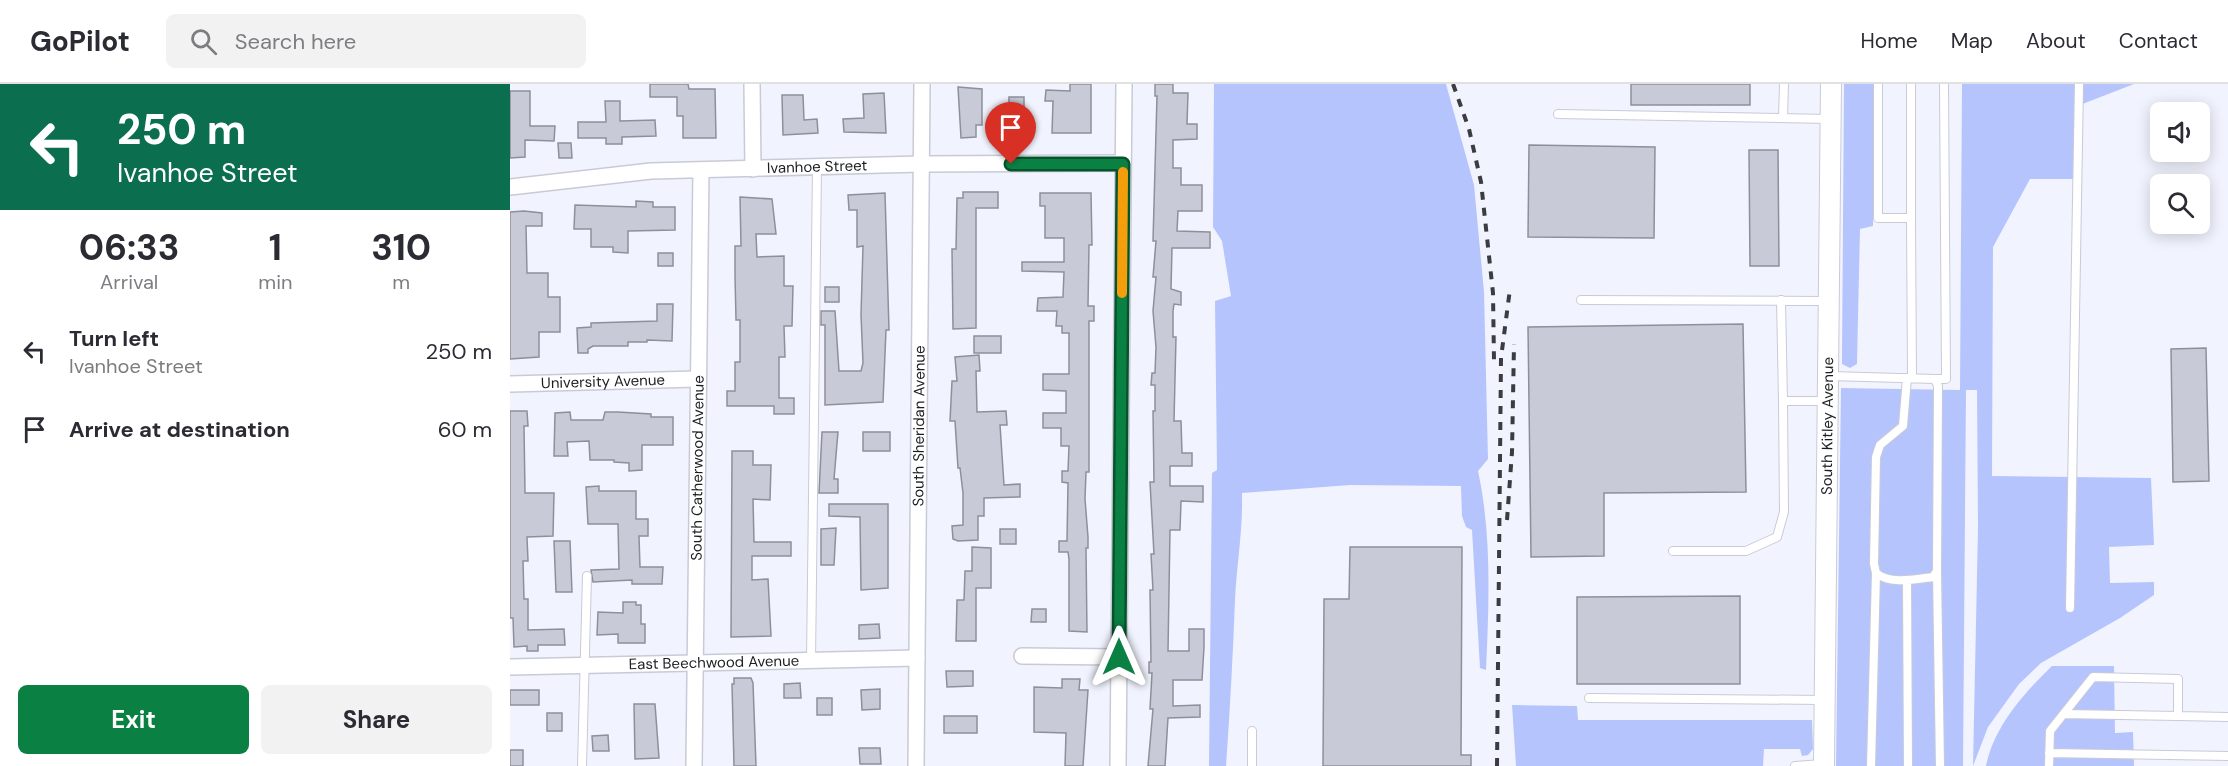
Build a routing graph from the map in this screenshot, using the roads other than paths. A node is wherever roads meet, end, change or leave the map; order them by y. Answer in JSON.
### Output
{"nodes":[{"id":1,"x":752,"y":84,"type":"edge"},
{"id":2,"x":922,"y":84,"type":"edge"},
{"id":3,"x":1124,"y":84,"type":"edge"},
{"id":4,"x":1784,"y":84,"type":"edge"},
{"id":5,"x":1831,"y":84,"type":"edge"},
{"id":6,"x":1878,"y":84,"type":"edge"},
{"id":7,"x":1911,"y":84,"type":"edge"},
{"id":8,"x":1944,"y":84,"type":"edge"},
{"id":9,"x":2079,"y":84,"type":"edge"},
{"id":10,"x":1558,"y":114,"type":"dead end"},
{"id":11,"x":1783,"y":118,"type":"junction"},
{"id":12,"x":1831,"y":119,"type":"junction"},
{"id":13,"x":921,"y":164,"type":"junction"},
{"id":14,"x":1123,"y":164,"type":"junction"},
{"id":15,"x":817,"y":167,"type":"junction"},
{"id":16,"x":753,"y":169,"type":"junction"},
{"id":17,"x":701,"y":170,"type":"junction"},
{"id":18,"x":510,"y":187,"type":"edge"},
{"id":19,"x":1911,"y":219,"type":"junction"},
{"id":20,"x":1581,"y":300,"type":"dead end"},
{"id":21,"x":1781,"y":300,"type":"junction"},
{"id":22,"x":1829,"y":301,"type":"junction"},
{"id":23,"x":1828,"y":376,"type":"junction"},
{"id":24,"x":1910,"y":378,"type":"junction"},
{"id":25,"x":1935,"y":378,"type":"junction"},
{"id":26,"x":697,"y":379,"type":"junction"},
{"id":27,"x":510,"y":384,"type":"edge"},
{"id":28,"x":1783,"y":401,"type":"junction"},
{"id":29,"x":1828,"y":401,"type":"junction"},
{"id":30,"x":1673,"y":551,"type":"dead end"},
{"id":31,"x":1937,"y":571,"type":"junction"},
{"id":32,"x":1876,"y":573,"type":"junction"},
{"id":33,"x":587,"y":576,"type":"dead end"},
{"id":34,"x":1907,"y":580,"type":"junction"},
{"id":35,"x":2070,"y":608,"type":"dead end"},
{"id":36,"x":1022,"y":656,"type":"dead end"},
{"id":37,"x":1119,"y":657,"type":"junction"},
{"id":38,"x":917,"y":658,"type":"junction"},
{"id":39,"x":811,"y":661,"type":"junction"},
{"id":40,"x":695,"y":664,"type":"junction"},
{"id":41,"x":584,"y":666,"type":"junction"},
{"id":42,"x":510,"y":668,"type":"edge"},
{"id":43,"x":1589,"y":698,"type":"dead end"},
{"id":44,"x":1825,"y":700,"type":"junction"},
{"id":45,"x":2064,"y":714,"type":"junction"},
{"id":46,"x":2178,"y":716,"type":"junction"},
{"id":47,"x":2228,"y":717,"type":"edge"},
{"id":48,"x":1252,"y":731,"type":"dead end"},
{"id":49,"x":2049,"y":753,"type":"junction"},
{"id":50,"x":2228,"y":756,"type":"edge"},
{"id":51,"x":1824,"y":765,"type":"edge"},
{"id":52,"x":582,"y":766,"type":"edge"},
{"id":53,"x":694,"y":766,"type":"edge"},
{"id":54,"x":916,"y":766,"type":"edge"},
{"id":55,"x":1118,"y":766,"type":"edge"},
{"id":56,"x":1252,"y":766,"type":"edge"},
{"id":57,"x":1794,"y":766,"type":"edge"},
{"id":58,"x":1871,"y":766,"type":"edge"},
{"id":59,"x":1908,"y":766,"type":"edge"},
{"id":60,"x":1940,"y":766,"type":"edge"},
{"id":61,"x":2049,"y":766,"type":"edge"}],
"edges":[{"from":1,"to":16,"type":"street"},
{"from":2,"to":13,"type":"street","name":"South Sheridan Avenue"},
{"from":3,"to":14,"type":"street"},
{"from":4,"to":11,"type":"lane"},
{"from":5,"to":12,"type":"street","name":"South Kitley Avenue"},
{"from":6,"to":19,"type":"lane"},
{"from":7,"to":19,"type":"lane"},
{"from":8,"to":25,"type":"lane"},
{"from":9,"to":35,"type":"lane"},
{"from":10,"to":11,"type":"lane"},
{"from":11,"to":12,"type":"lane"},
{"from":12,"to":22,"type":"street","name":"South Kitley Avenue"},
{"from":13,"to":14,"type":"street","name":"Ivanhoe Street"},
{"from":13,"to":15,"type":"street","name":"Ivanhoe Street"},
{"from":13,"to":38,"type":"street","name":"South Sheridan Avenue"},
{"from":14,"to":37,"type":"street"},
{"from":15,"to":16,"type":"street","name":"Ivanhoe Street"},
{"from":15,"to":39,"type":"lane"},
{"from":16,"to":17,"type":"street","name":"Ivanhoe Street"},
{"from":17,"to":18,"type":"street","name":"Ivanhoe Street"},
{"from":17,"to":26,"type":"street","name":"South Catherwood Avenue"},
{"from":19,"to":24,"type":"lane"},
{"from":20,"to":21,"type":"lane"},
{"from":21,"to":22,"type":"lane"},
{"from":21,"to":28,"type":"lane"},
{"from":22,"to":23,"type":"street","name":"South Kitley Avenue"},
{"from":23,"to":24,"type":"lane"},
{"from":23,"to":29,"type":"street","name":"South Kitley Avenue"},
{"from":24,"to":25,"type":"lane"},
{"from":24,"to":32,"type":"lane"},
{"from":25,"to":31,"type":"lane"},
{"from":26,"to":27,"type":"street","name":"University Avenue"},
{"from":26,"to":40,"type":"street","name":"South Catherwood Avenue"},
{"from":28,"to":29,"type":"lane"},
{"from":28,"to":30,"type":"lane"},
{"from":29,"to":44,"type":"street","name":"South Kitley Avenue"},
{"from":31,"to":34,"type":"lane"},
{"from":31,"to":60,"type":"lane"},
{"from":32,"to":34,"type":"lane"},
{"from":32,"to":58,"type":"lane"},
{"from":33,"to":41,"type":"lane"},
{"from":34,"to":59,"type":"lane"},
{"from":36,"to":37,"type":"street"},
{"from":37,"to":55,"type":"street"},
{"from":38,"to":39,"type":"street","name":"East Beechwood Avenue"},
{"from":38,"to":54,"type":"street","name":"South Sheridan Avenue"},
{"from":39,"to":40,"type":"street","name":"East Beechwood Avenue"},
{"from":40,"to":41,"type":"street","name":"East Beechwood Avenue"},
{"from":40,"to":53,"type":"street","name":"South Catherwood Avenue"},
{"from":41,"to":42,"type":"street","name":"East Beechwood Avenue"},
{"from":41,"to":52,"type":"lane"},
{"from":43,"to":44,"type":"lane"},
{"from":44,"to":51,"type":"street","name":"South Kitley Avenue"},
{"from":45,"to":46,"type":"lane"},
{"from":45,"to":46,"type":"lane"},
{"from":45,"to":49,"type":"lane"},
{"from":46,"to":47,"type":"lane"},
{"from":48,"to":56,"type":"lane"},
{"from":49,"to":50,"type":"lane"},
{"from":49,"to":61,"type":"lane"},
{"from":51,"to":57,"type":"lane"}]}
